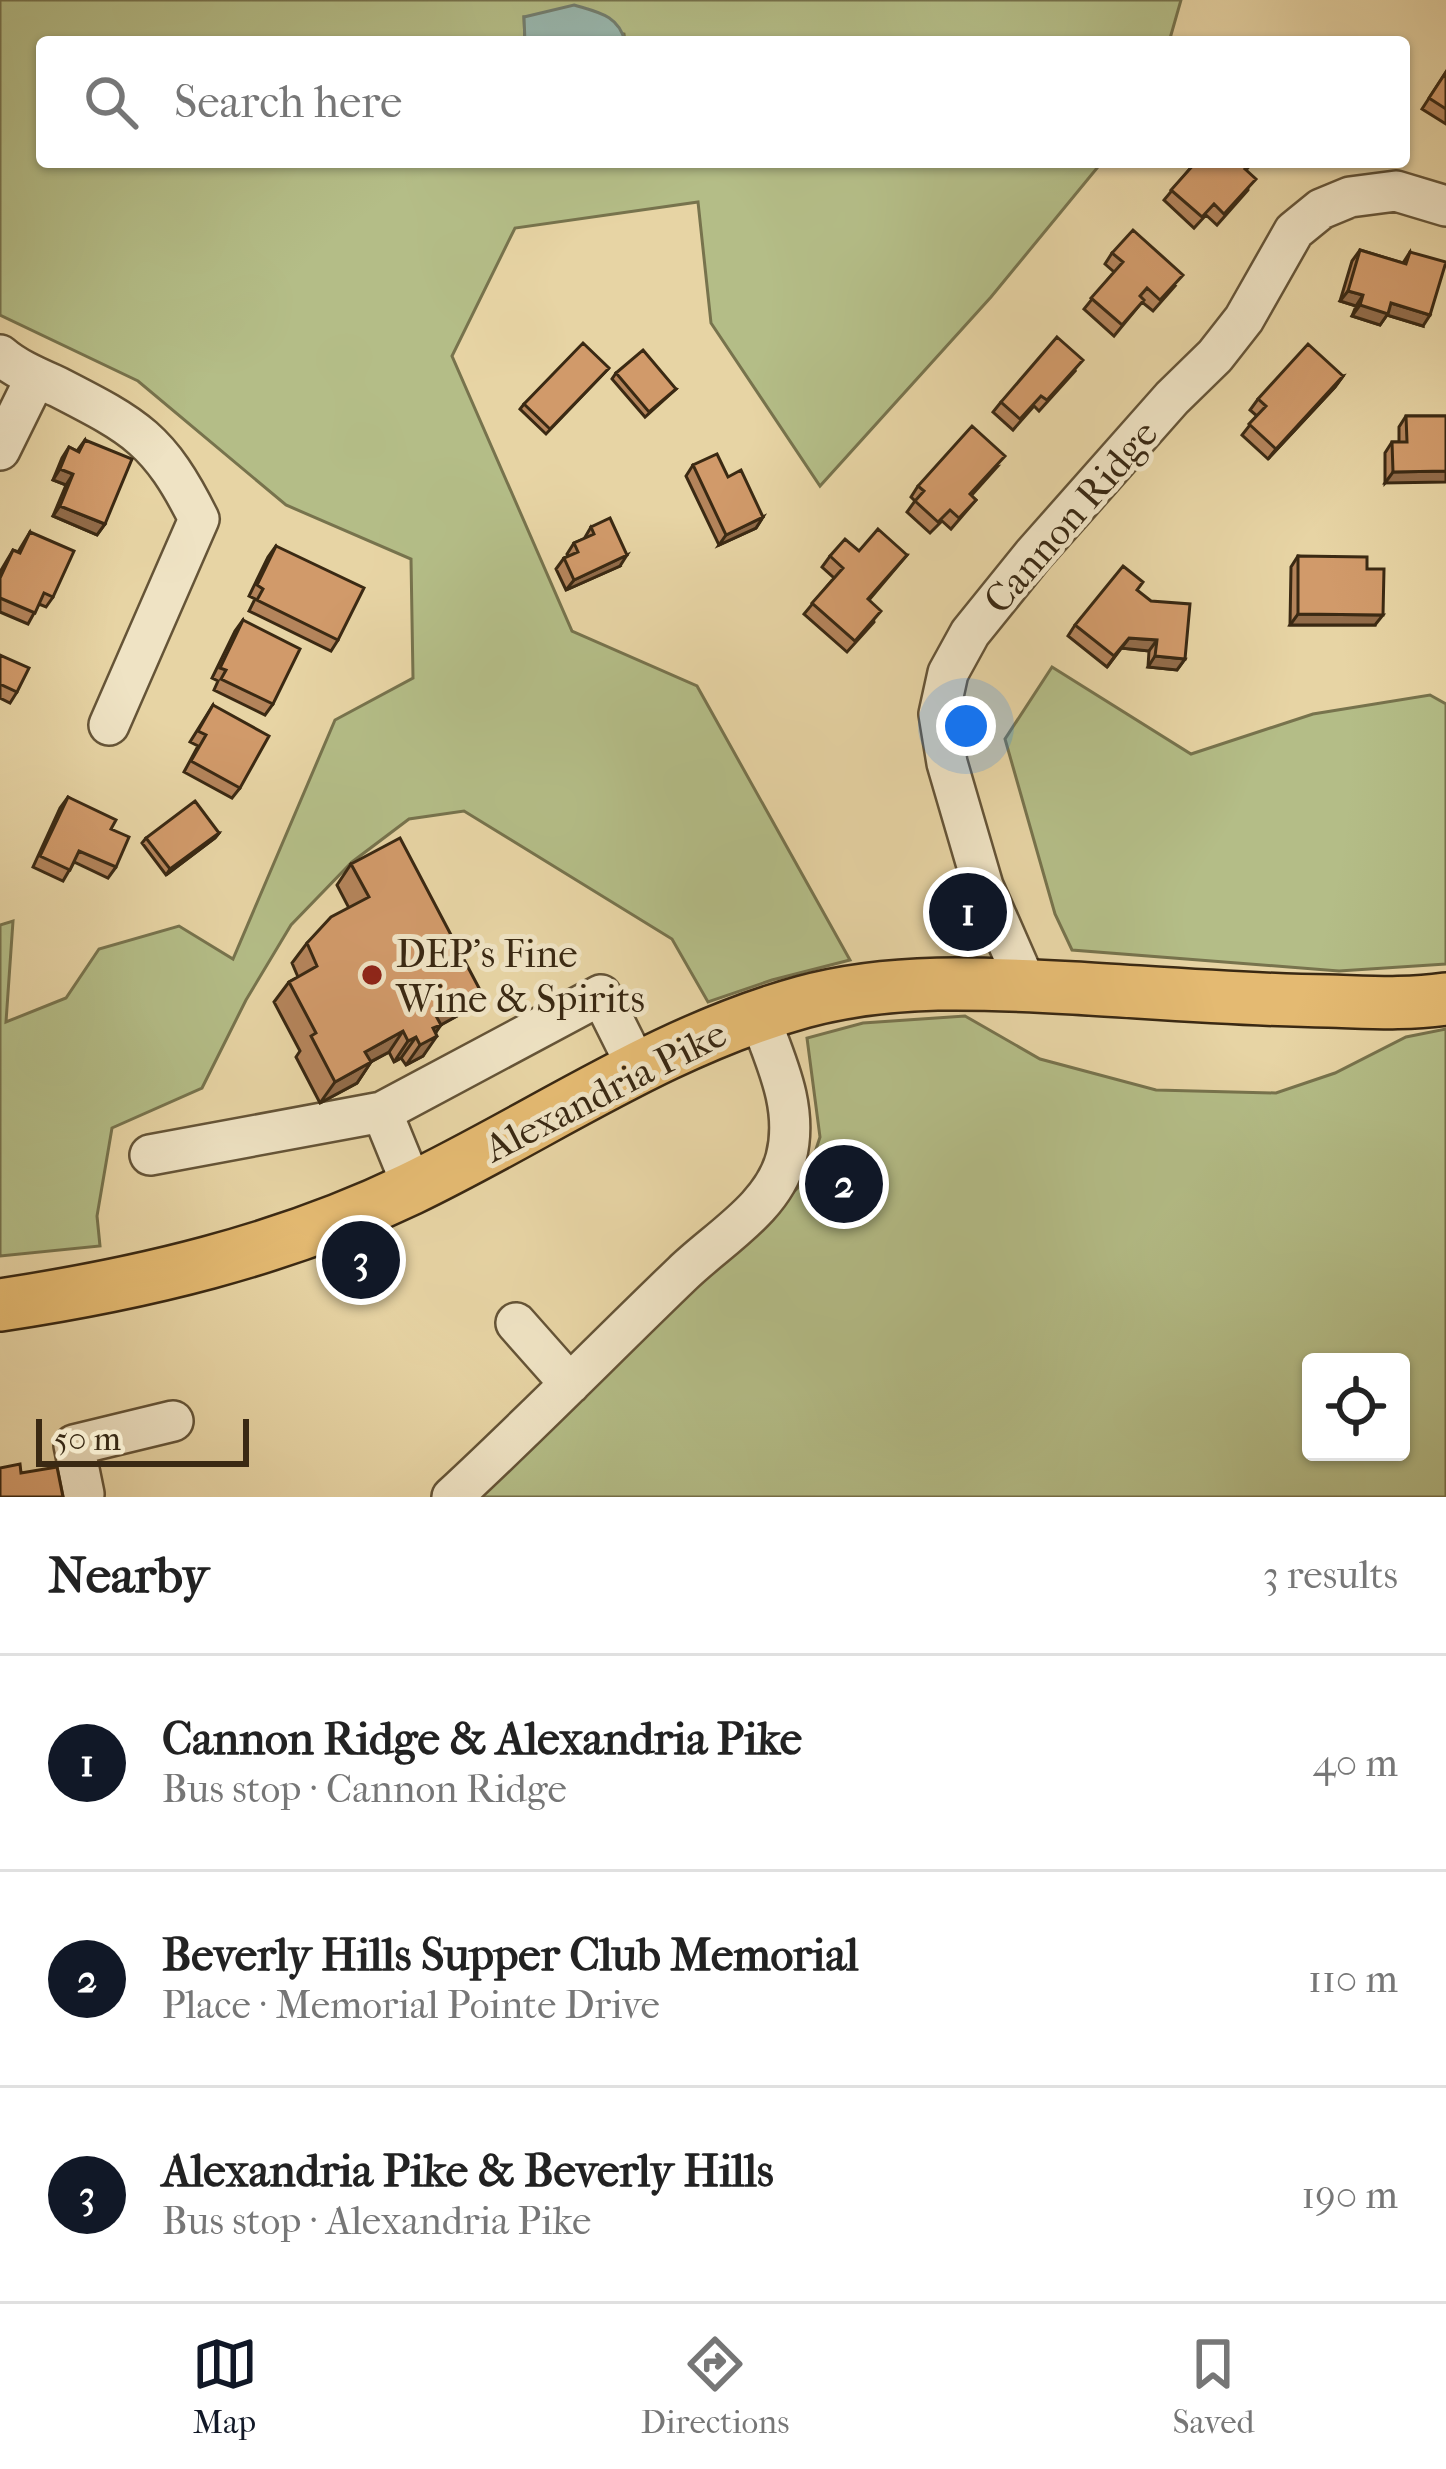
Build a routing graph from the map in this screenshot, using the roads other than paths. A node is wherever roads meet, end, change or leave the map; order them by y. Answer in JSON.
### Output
{"nodes":[{"id":1,"x":1446,"y":206,"type":"edge"},
{"id":2,"x":0,"y":355,"type":"edge"},
{"id":3,"x":37,"y":376,"type":"junction"},
{"id":4,"x":0,"y":450,"type":"edge"},
{"id":5,"x":109,"y":725,"type":"dead end"},
{"id":6,"x":1027,"y":986,"type":"junction"},
{"id":7,"x":1446,"y":999,"type":"edge"},
{"id":8,"x":759,"y":1016,"type":"junction"},
{"id":9,"x":638,"y":1067,"type":"junction"},
{"id":10,"x":382,"y":1112,"type":"junction"},
{"id":11,"x":149,"y":1155,"type":"dead end"},
{"id":12,"x":412,"y":1188,"type":"junction"},
{"id":13,"x":0,"y":1305,"type":"edge"},
{"id":14,"x":517,"y":1323,"type":"dead end"},
{"id":15,"x":570,"y":1384,"type":"junction"},
{"id":16,"x":173,"y":1421,"type":"dead end"},
{"id":17,"x":96,"y":1496,"type":"edge"},
{"id":18,"x":452,"y":1497,"type":"edge"}],
"edges":[{"from":1,"to":6,"type":"street","name":"Cannon Ridge"},
{"from":2,"to":3,"type":"street"},
{"from":3,"to":4,"type":"street"},
{"from":3,"to":5,"type":"street"},
{"from":6,"to":7,"type":"main road","name":"Alexandria Pike"},
{"from":6,"to":8,"type":"main road","name":"Alexandria Pike"},
{"from":8,"to":9,"type":"main road","name":"Alexandria Pike"},
{"from":8,"to":15,"type":"street"},
{"from":9,"to":10,"type":"street"},
{"from":9,"to":12,"type":"main road","name":"Alexandria Pike"},
{"from":10,"to":11,"type":"street"},
{"from":10,"to":12,"type":"street"},
{"from":12,"to":13,"type":"main road","name":"Alexandria Pike"},
{"from":14,"to":15,"type":"street"},
{"from":15,"to":18,"type":"street"},
{"from":16,"to":17,"type":"street"}]}
